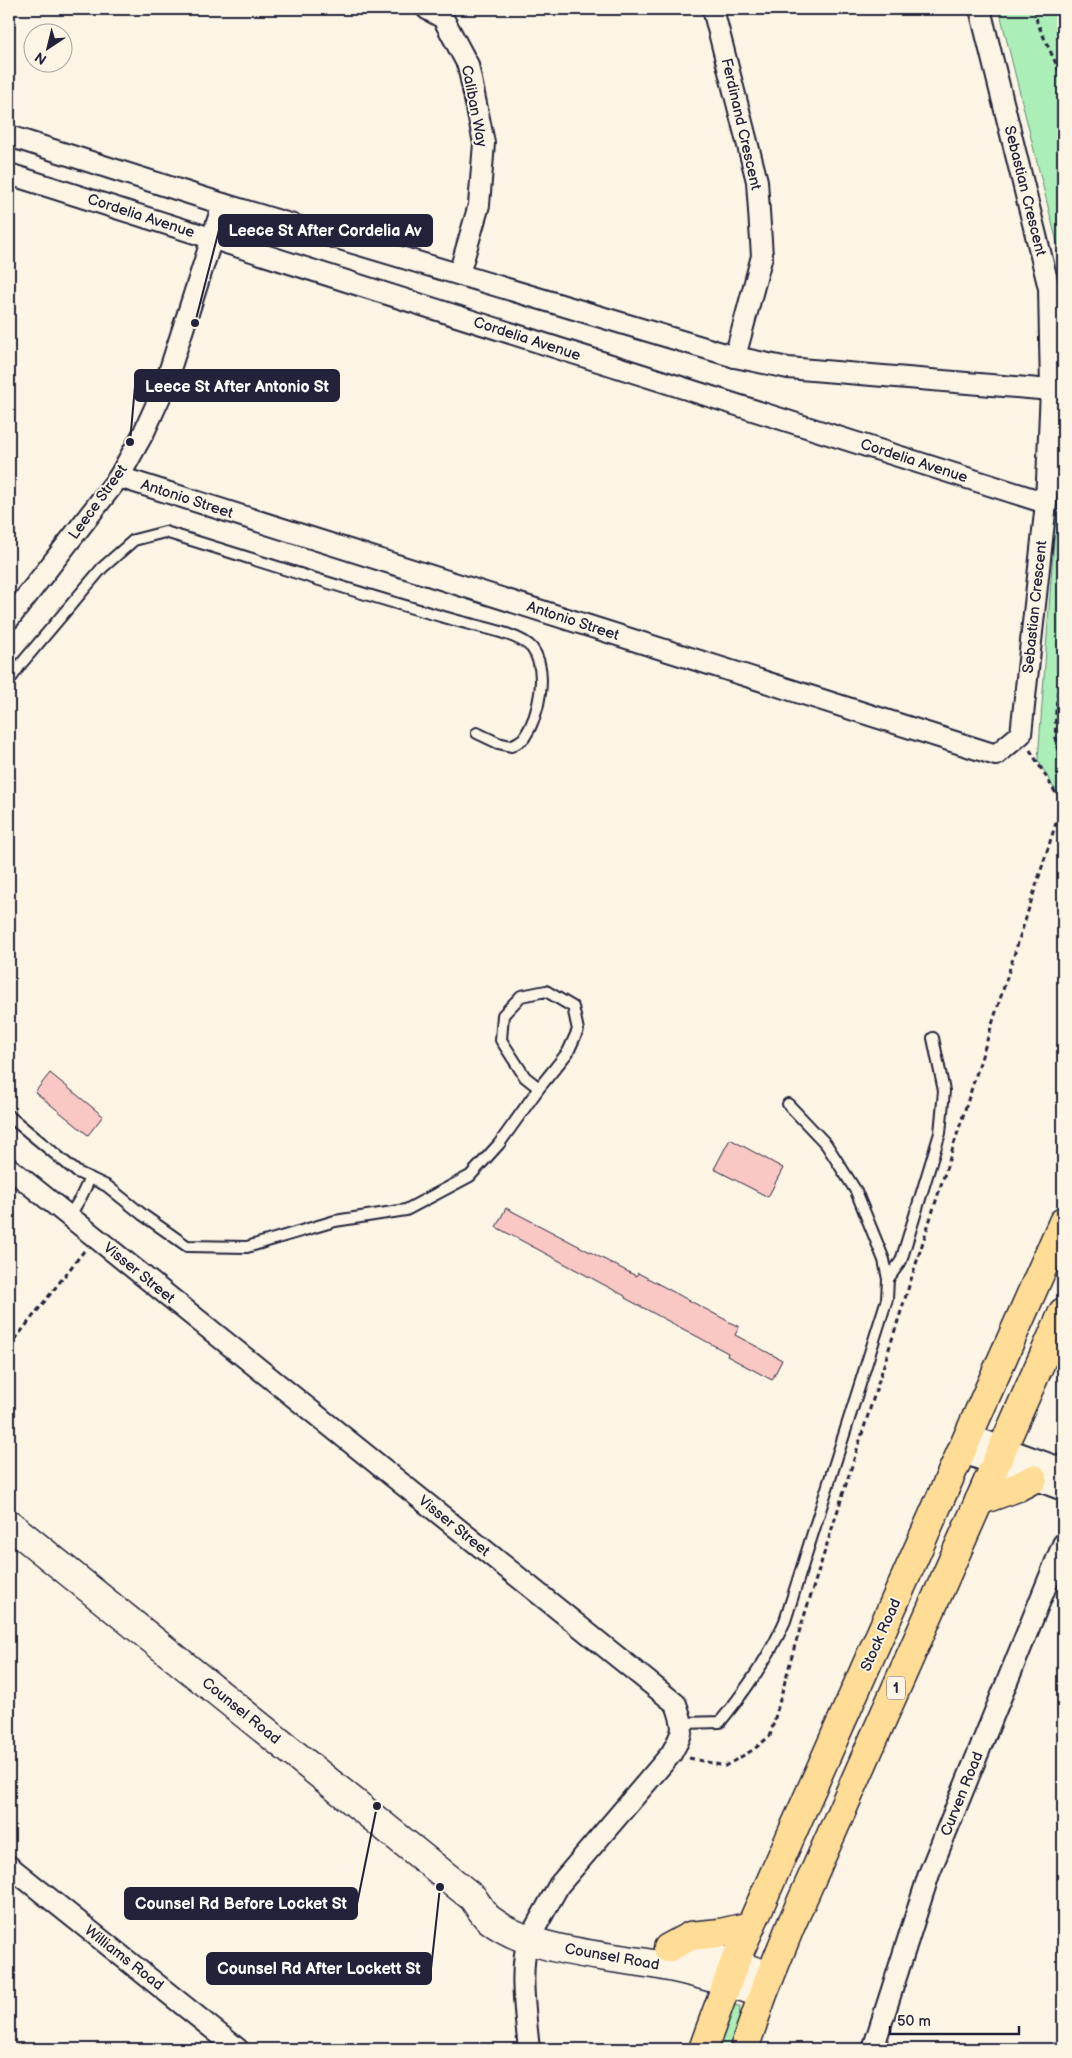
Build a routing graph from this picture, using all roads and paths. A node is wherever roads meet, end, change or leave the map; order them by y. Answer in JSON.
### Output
{"nodes":[{"id":1,"x":427,"y":9,"type":"edge"},
{"id":2,"x":713,"y":9,"type":"edge"},
{"id":3,"x":980,"y":9,"type":"edge"},
{"id":4,"x":1035,"y":9,"type":"edge"},
{"id":5,"x":1063,"y":80,"type":"edge"},
{"id":6,"x":9,"y":136,"type":"edge"},
{"id":7,"x":9,"y":174,"type":"edge"},
{"id":8,"x":224,"y":204,"type":"junction"},
{"id":9,"x":212,"y":239,"type":"junction"},
{"id":10,"x":459,"y":274,"type":"junction"},
{"id":11,"x":735,"y":358,"type":"junction"},
{"id":12,"x":1051,"y":390,"type":"junction"},
{"id":13,"x":119,"y":477,"type":"junction"},
{"id":14,"x":1046,"y":503,"type":"junction"},
{"id":15,"x":9,"y":619,"type":"edge"},
{"id":16,"x":1063,"y":647,"type":"edge"},
{"id":17,"x":9,"y":681,"type":"edge"},
{"id":18,"x":477,"y":733,"type":"dead end"},
{"id":19,"x":1021,"y":734,"type":"junction"},
{"id":20,"x":1063,"y":761,"type":"edge"},
{"id":21,"x":1063,"y":805,"type":"edge"},
{"id":22,"x":933,"y":1038,"type":"dead end"},
{"id":23,"x":539,"y":1088,"type":"junction"},
{"id":24,"x":788,"y":1104,"type":"dead end"},
{"id":25,"x":9,"y":1116,"type":"edge"},
{"id":26,"x":9,"y":1168,"type":"edge"},
{"id":27,"x":90,"y":1178,"type":"junction"},
{"id":28,"x":69,"y":1217,"type":"junction"},
{"id":29,"x":1063,"y":1222,"type":"edge"},
{"id":30,"x":95,"y":1237,"type":"junction"},
{"id":31,"x":888,"y":1279,"type":"junction"},
{"id":32,"x":1063,"y":1312,"type":"edge"},
{"id":33,"x":9,"y":1347,"type":"edge"},
{"id":34,"x":965,"y":1444,"type":"junction"},
{"id":35,"x":999,"y":1456,"type":"junction"},
{"id":36,"x":1063,"y":1470,"type":"edge"},
{"id":37,"x":1033,"y":1479,"type":"junction"},
{"id":38,"x":1063,"y":1490,"type":"edge"},
{"id":39,"x":979,"y":1501,"type":"junction"},
{"id":40,"x":9,"y":1524,"type":"edge"},
{"id":41,"x":1063,"y":1544,"type":"edge"},
{"id":42,"x":683,"y":1723,"type":"junction"},
{"id":43,"x":9,"y":1866,"type":"edge"},
{"id":44,"x":751,"y":1926,"type":"junction"},
{"id":45,"x":533,"y":1932,"type":"junction"},
{"id":46,"x":668,"y":1948,"type":"junction"},
{"id":47,"x":730,"y":1973,"type":"junction"},
{"id":48,"x":767,"y":1985,"type":"junction"},
{"id":49,"x":238,"y":2049,"type":"edge"},
{"id":50,"x":529,"y":2049,"type":"edge"},
{"id":51,"x":703,"y":2049,"type":"edge"},
{"id":52,"x":744,"y":2049,"type":"edge"},
{"id":53,"x":873,"y":2049,"type":"edge"}],
"edges":[{"from":1,"to":10,"type":"street","name":"Caliban Way"},
{"from":2,"to":11,"type":"street","name":"Ferdinand Crescent"},
{"from":3,"to":12,"type":"street","name":"Sebastian Crescent"},
{"from":4,"to":5,"type":"path"},
{"from":6,"to":8,"type":"street"},
{"from":7,"to":9,"type":"street","name":"Cordelia Avenue"},
{"from":8,"to":9,"type":"street","name":"Leece Street"},
{"from":8,"to":10,"type":"street"},
{"from":9,"to":13,"type":"street","name":"Leece Street"},
{"from":9,"to":14,"type":"street","name":"Cordelia Avenue"},
{"from":10,"to":11,"type":"street"},
{"from":11,"to":12,"type":"street"},
{"from":12,"to":14,"type":"street","name":"Sebastian Crescent"},
{"from":13,"to":15,"type":"street","name":"Leece Street"},
{"from":13,"to":19,"type":"street","name":"Antonio Street"},
{"from":14,"to":19,"type":"street","name":"Sebastian Crescent"},
{"from":16,"to":20,"type":"path"},
{"from":17,"to":18,"type":"lane"},
{"from":19,"to":21,"type":"path"},
{"from":22,"to":31,"type":"lane"},
{"from":23,"to":23,"type":"lane"},
{"from":23,"to":27,"type":"lane"},
{"from":24,"to":31,"type":"lane"},
{"from":25,"to":27,"type":"lane"},
{"from":26,"to":28,"type":"street","name":"Visser Street"},
{"from":27,"to":28,"type":"lane"},
{"from":28,"to":30,"type":"street","name":"Visser Street"},
{"from":29,"to":34,"type":"highway","name":"Stock Road"},
{"from":30,"to":33,"type":"path"},
{"from":30,"to":42,"type":"street","name":"Visser Street"},
{"from":31,"to":42,"type":"lane"},
{"from":32,"to":35,"type":"highway","number":"1"},
{"from":34,"to":35,"type":"street"},
{"from":34,"to":44,"type":"highway","name":"Stock Road"},
{"from":35,"to":36,"type":"street"},
{"from":35,"to":37,"type":"street"},
{"from":35,"to":39,"type":"highway","number":"1"},
{"from":37,"to":38,"type":"street"},
{"from":37,"to":39,"type":"highway"},
{"from":39,"to":48,"type":"highway","number":"1"},
{"from":40,"to":45,"type":"street","name":"Counsel Road"},
{"from":41,"to":53,"type":"street","name":"Curven Road"},
{"from":42,"to":45,"type":"street"},
{"from":43,"to":49,"type":"street","name":"Williams Road"},
{"from":44,"to":46,"type":"highway"},
{"from":44,"to":47,"type":"highway","name":"Stock Road"},
{"from":45,"to":46,"type":"street","name":"Counsel Road"},
{"from":45,"to":47,"type":"street","name":"Counsel Road"},
{"from":45,"to":50,"type":"street"},
{"from":46,"to":47,"type":"street","name":"Counsel Road"},
{"from":47,"to":48,"type":"street","name":"Counsel Road"},
{"from":47,"to":51,"type":"highway","name":"Stock Road"},
{"from":48,"to":52,"type":"highway","number":"1"}]}
